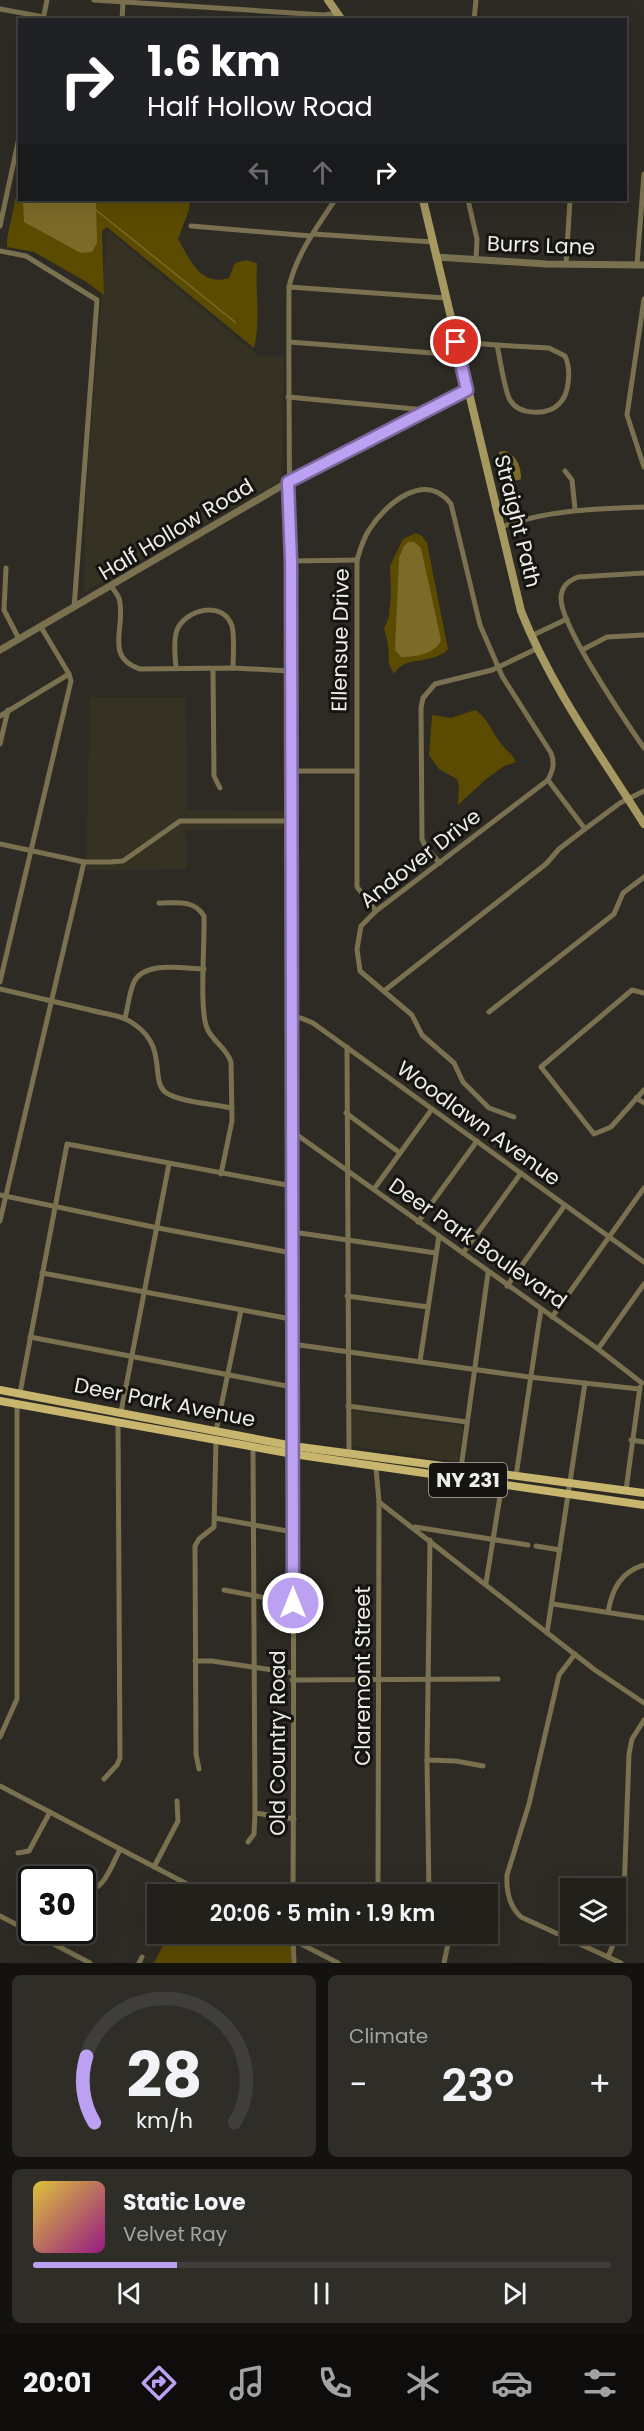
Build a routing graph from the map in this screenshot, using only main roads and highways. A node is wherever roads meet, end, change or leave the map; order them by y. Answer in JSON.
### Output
{"nodes":[{"id":1,"x":328,"y":0,"type":"edge"},
{"id":2,"x":340,"y":16,"type":"edge"},
{"id":3,"x":423,"y":201,"type":"edge"},
{"id":4,"x":644,"y":824,"type":"edge"},
{"id":5,"x":0,"y":1390,"type":"edge"},
{"id":6,"x":0,"y":1401,"type":"edge"},
{"id":7,"x":293,"y":1450,"type":"junction"},
{"id":8,"x":644,"y":1493,"type":"edge"},
{"id":9,"x":644,"y":1505,"type":"edge"}],
"edges":[{"from":1,"to":2,"type":"main road"},
{"from":3,"to":4,"type":"main road","name":"Straight Path"},
{"from":5,"to":7,"type":"main road","name":"Deer Park Avenue","number":"NY 231"},
{"from":6,"to":7,"type":"main road","name":"Deer Park Avenue","number":"NY 231"},
{"from":7,"to":8,"type":"main road","name":"Deer Park Avenue","number":"NY 231"},
{"from":7,"to":9,"type":"main road","name":"Deer Park Avenue","number":"NY 231"}]}
